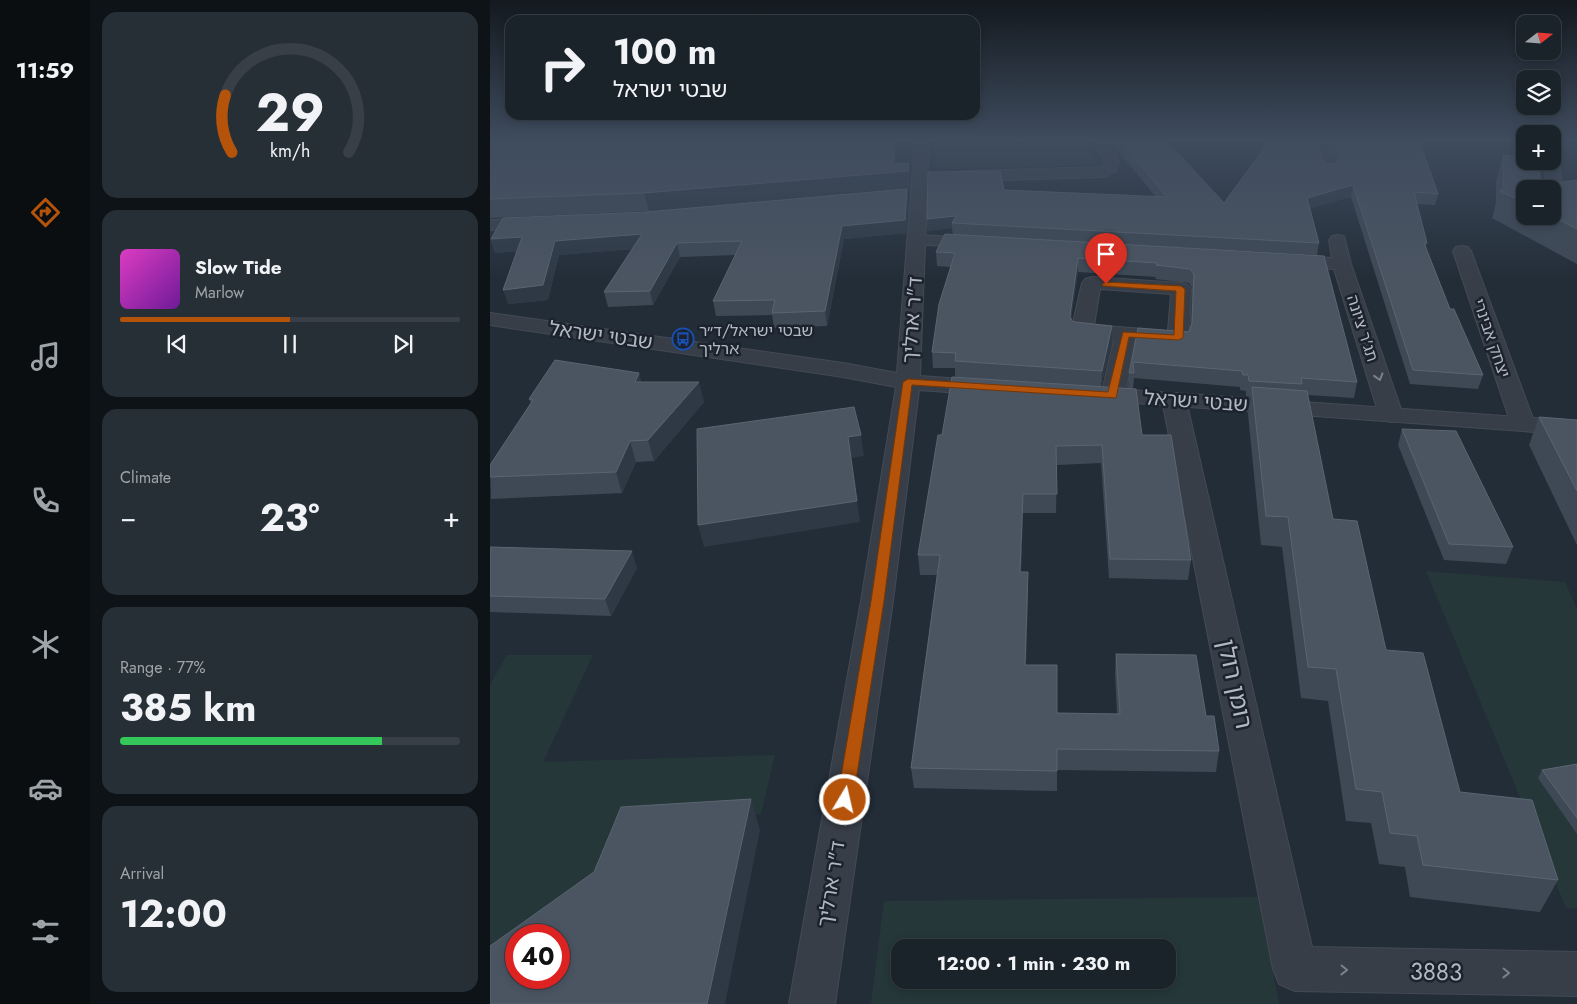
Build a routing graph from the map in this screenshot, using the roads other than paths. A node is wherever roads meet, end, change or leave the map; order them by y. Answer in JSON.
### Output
{"nodes":[{"id":1,"x":920,"y":186,"type":"edge"},
{"id":2,"x":918,"y":187,"type":"edge"},
{"id":3,"x":900,"y":197,"type":"edge"},
{"id":4,"x":551,"y":222,"type":"edge"},
{"id":5,"x":491,"y":225,"type":"edge"},
{"id":6,"x":917,"y":240,"type":"junction"},
{"id":7,"x":1338,"y":240,"type":"dead end"},
{"id":8,"x":994,"y":244,"type":"edge"},
{"id":9,"x":1462,"y":251,"type":"dead end"},
{"id":10,"x":1274,"y":260,"type":"edge"},
{"id":11,"x":1342,"y":264,"type":"junction"},
{"id":12,"x":490,"y":319,"type":"edge"},
{"id":13,"x":1126,"y":334,"type":"junction"},
{"id":14,"x":909,"y":346,"type":"junction"},
{"id":15,"x":844,"y":370,"type":"junction"},
{"id":16,"x":908,"y":382,"type":"junction"},
{"id":17,"x":1008,"y":389,"type":"edge"},
{"id":18,"x":1075,"y":393,"type":"edge"},
{"id":19,"x":1113,"y":396,"type":"junction"},
{"id":20,"x":1174,"y":400,"type":"junction"},
{"id":21,"x":1391,"y":415,"type":"junction"},
{"id":22,"x":1523,"y":424,"type":"junction"},
{"id":23,"x":1577,"y":428,"type":"edge"},
{"id":24,"x":1295,"y":969,"type":"joint"},
{"id":25,"x":1577,"y":974,"type":"edge"},
{"id":26,"x":812,"y":1004,"type":"edge"}],
"edges":[{"from":1,"to":6,"type":"street","name":"ד\"ר ארליך"},
{"from":2,"to":3,"type":"street"},
{"from":4,"to":5,"type":"street"},
{"from":6,"to":8,"type":"street"},
{"from":6,"to":14,"type":"street","name":"ד\"ר ארליך"},
{"from":7,"to":11,"type":"street","name":"תג'ר ציונה"},
{"from":9,"to":22,"type":"street","name":"יצחק אבינרי"},
{"from":10,"to":11,"type":"street"},
{"from":11,"to":21,"type":"street","name":"תג'ר ציונה","one_way":true},
{"from":12,"to":15,"type":"street","name":"שבטי ישראל"},
{"from":13,"to":13,"type":"street"},
{"from":13,"to":19,"type":"street"},
{"from":14,"to":15,"type":"street"},
{"from":14,"to":16,"type":"street","name":"ד\"ר ארליך"},
{"from":15,"to":16,"type":"street","name":"שבטי ישראל"},
{"from":16,"to":17,"type":"street","name":"שבטי ישראל"},
{"from":16,"to":26,"type":"street","name":"ד\"ר ארליך"},
{"from":18,"to":19,"type":"street","name":"שבטי ישראל"},
{"from":19,"to":20,"type":"street","name":"שבטי ישראל"},
{"from":20,"to":21,"type":"street","name":"שבטי ישראל"},
{"from":20,"to":24,"type":"street","name":"רומן רולן"},
{"from":21,"to":22,"type":"street","name":"שבטי ישראל"},
{"from":22,"to":23,"type":"street","name":"שבטי ישראל"},
{"from":24,"to":25,"type":"street","name":"3883","one_way":true}]}
